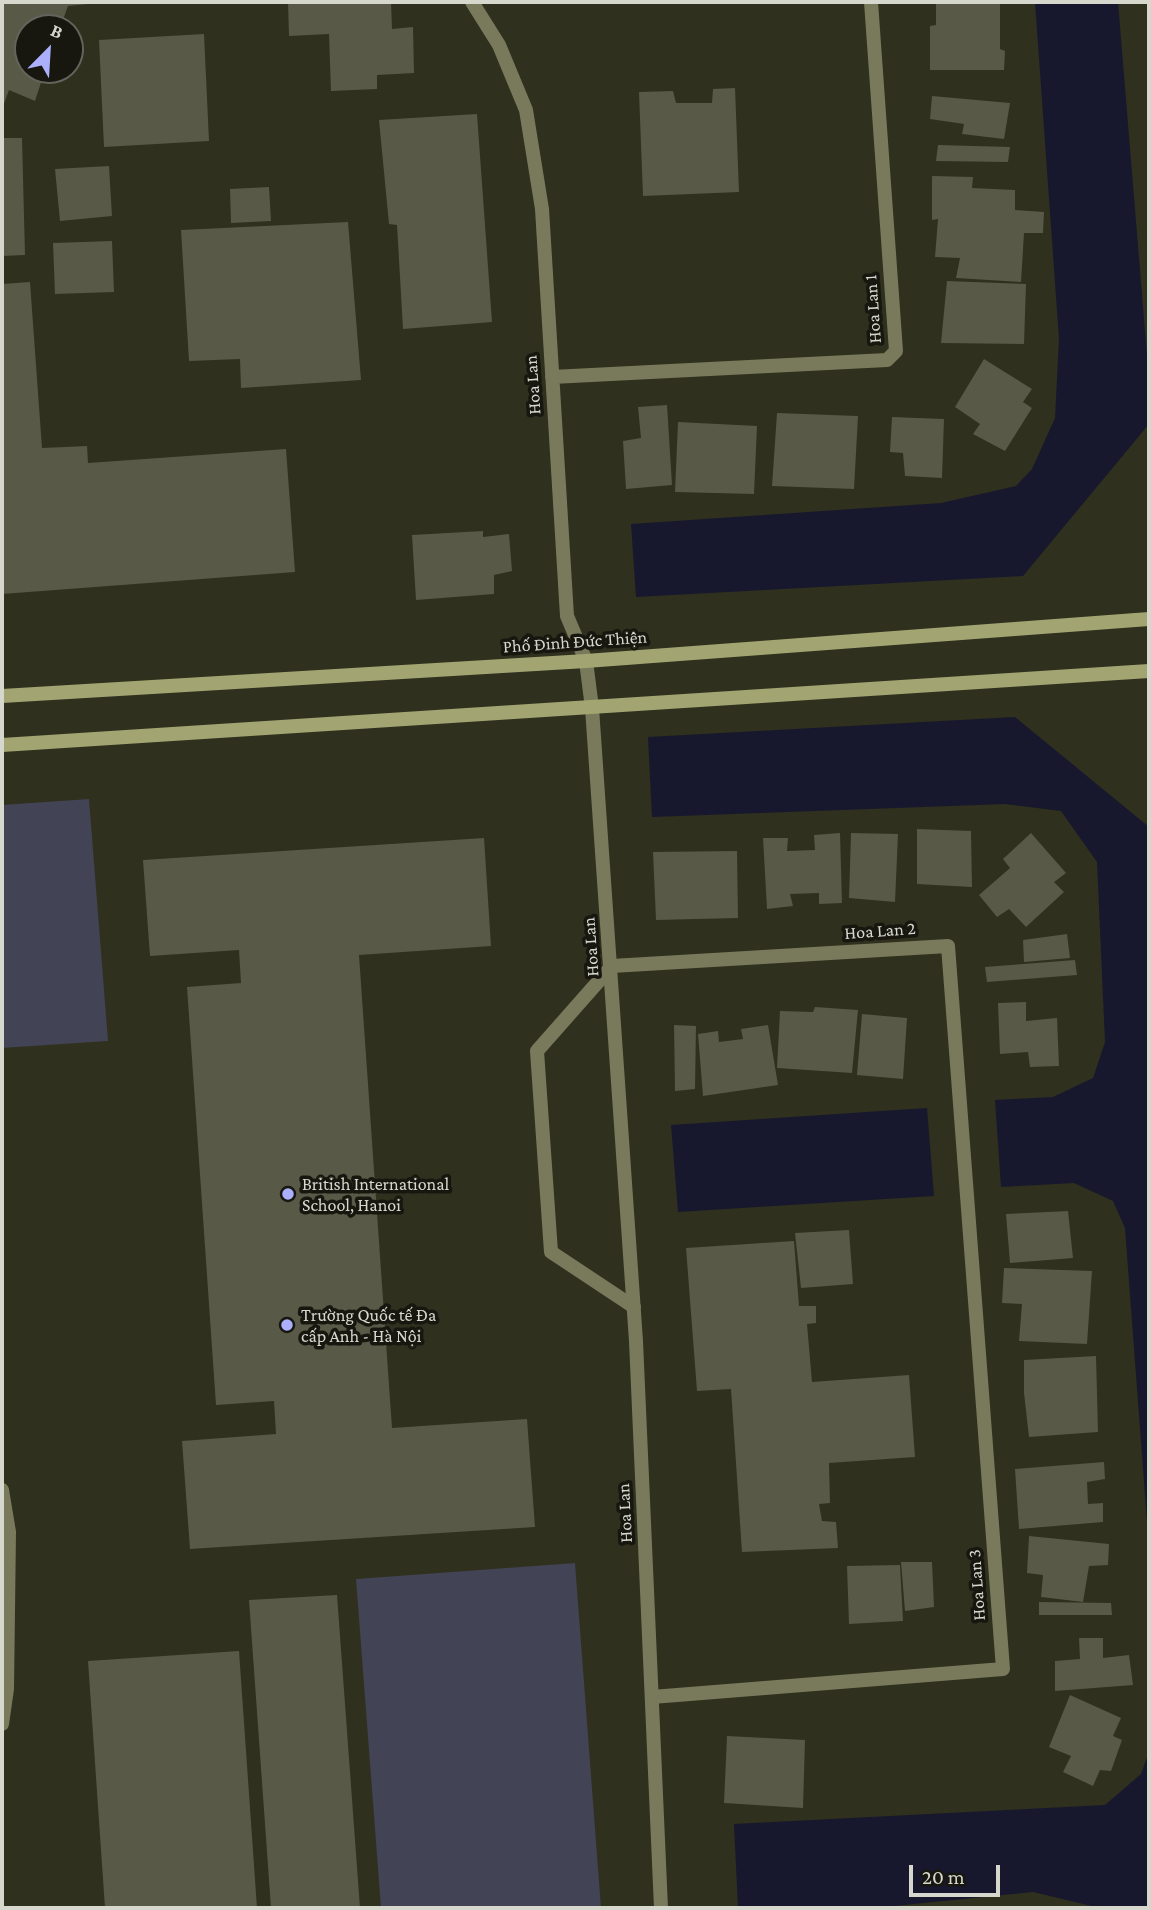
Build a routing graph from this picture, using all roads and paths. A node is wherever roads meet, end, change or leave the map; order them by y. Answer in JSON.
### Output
{"nodes":[{"id":1,"x":472,"y":2,"type":"edge"},
{"id":2,"x":871,"y":2,"type":"edge"},
{"id":3,"x":552,"y":377,"type":"junction"},
{"id":4,"x":1149,"y":619,"type":"edge"},
{"id":5,"x":586,"y":661,"type":"junction"},
{"id":6,"x":1149,"y":671,"type":"edge"},
{"id":7,"x":2,"y":696,"type":"edge"},
{"id":8,"x":592,"y":708,"type":"junction"},
{"id":9,"x":2,"y":746,"type":"edge"},
{"id":10,"x":612,"y":966,"type":"junction"},
{"id":11,"x":964,"y":1147,"type":"joint"},
{"id":12,"x":634,"y":1307,"type":"junction"},
{"id":13,"x":2,"y":1490,"type":"edge"},
{"id":14,"x":652,"y":1697,"type":"junction"},
{"id":15,"x":2,"y":1724,"type":"edge"},
{"id":16,"x":661,"y":1908,"type":"edge"}],
"edges":[{"from":1,"to":3,"type":"street","name":"Hoa Lan"},
{"from":2,"to":3,"type":"street","name":"Hoa Lan 1"},
{"from":3,"to":5,"type":"street","name":"Hoa Lan"},
{"from":4,"to":5,"type":"street","name":"Phố Đinh Đức Thiện"},
{"from":5,"to":7,"type":"street","name":"Phố Đinh Đức Thiện"},
{"from":5,"to":8,"type":"street","name":"Hoa Lan"},
{"from":6,"to":8,"type":"street"},
{"from":8,"to":9,"type":"street"},
{"from":8,"to":10,"type":"street","name":"Hoa Lan"},
{"from":10,"to":11,"type":"street","name":"Hoa Lan 2"},
{"from":10,"to":12,"type":"street","name":"Hoa Lan"},
{"from":10,"to":12,"type":"street"},
{"from":11,"to":14,"type":"street","name":"Hoa Lan 3"},
{"from":12,"to":14,"type":"street","name":"Hoa Lan"},
{"from":13,"to":15,"type":"street"},
{"from":14,"to":16,"type":"street","name":"Hoa Lan"}]}
